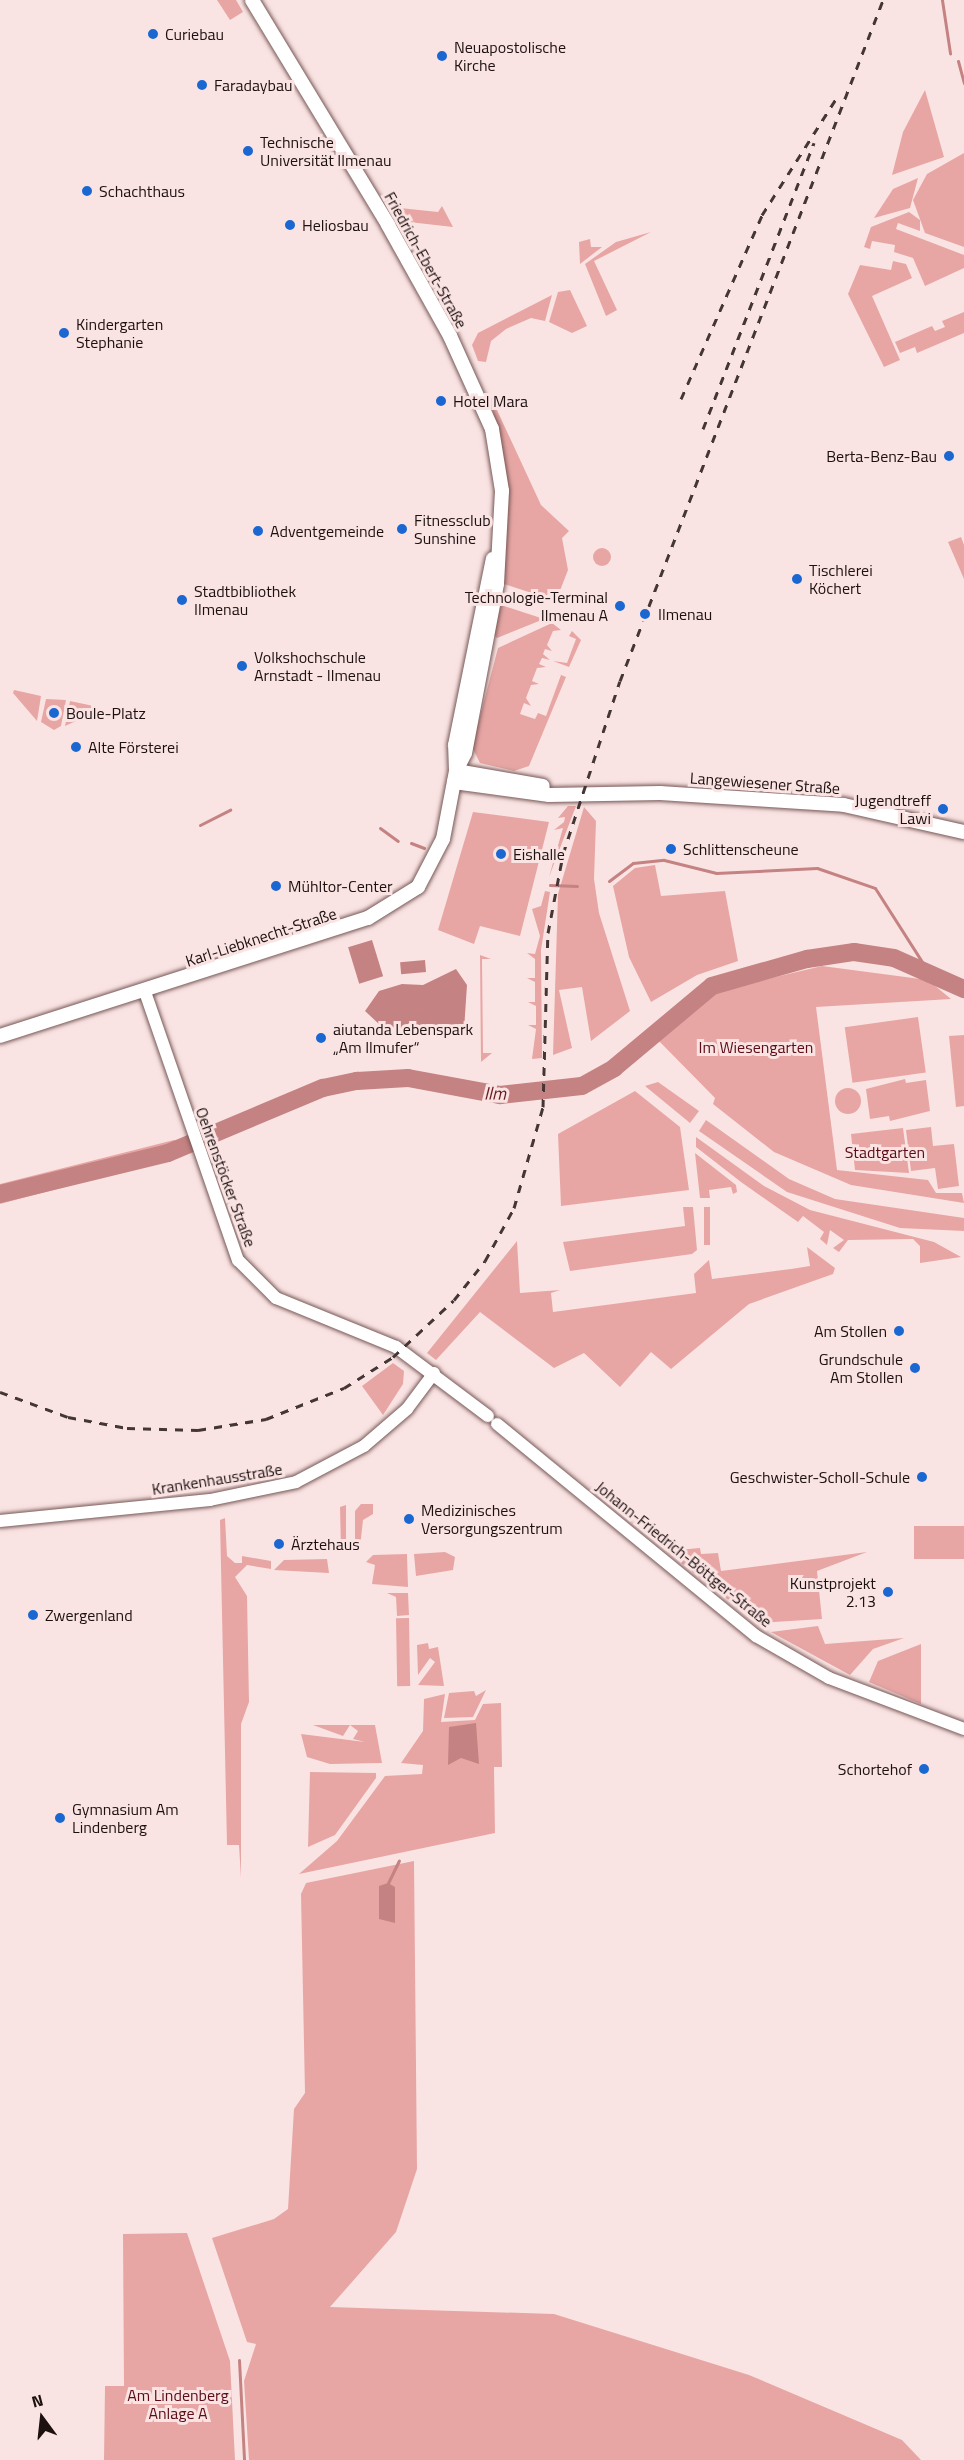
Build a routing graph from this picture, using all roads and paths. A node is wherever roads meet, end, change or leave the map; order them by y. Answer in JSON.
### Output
{"nodes":[{"id":1,"x":252,"y":0,"type":"edge"},
{"id":2,"x":455,"y":777,"type":"junction"},
{"id":3,"x":964,"y":832,"type":"edge"},
{"id":4,"x":145,"y":992,"type":"junction"},
{"id":5,"x":0,"y":1036,"type":"edge"},
{"id":6,"x":434,"y":1373,"type":"junction"},
{"id":7,"x":492,"y":1420,"type":"joint"},
{"id":8,"x":0,"y":1521,"type":"edge"},
{"id":9,"x":964,"y":1729,"type":"edge"}],
"edges":[{"from":1,"to":2,"type":"main road","name":"Friedrich-Ebert-Straße"},
{"from":2,"to":3,"type":"main road","name":"Langewiesener Straße"},
{"from":2,"to":4,"type":"main road","name":"Karl-Liebknecht-Straße"},
{"from":4,"to":5,"type":"main road","name":"Karl-Liebknecht-Straße"},
{"from":4,"to":6,"type":"street","name":"Oehrenstöcker Straße"},
{"from":6,"to":7,"type":"street","name":"Oehrenstöcker Straße"},
{"from":6,"to":8,"type":"street","name":"Krankenhausstraße"},
{"from":7,"to":9,"type":"street","name":"Johann-Friedrich-Böttger-Straße"}]}
